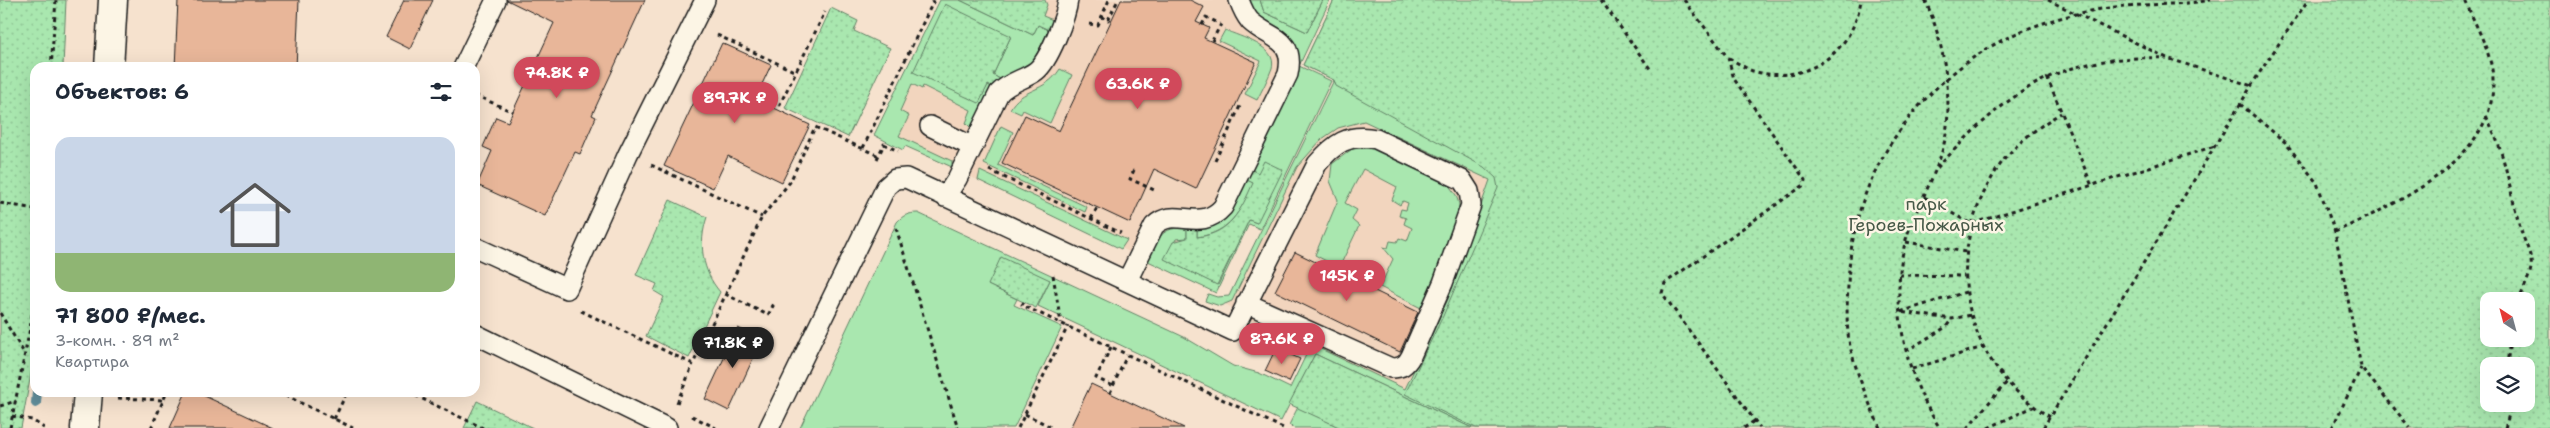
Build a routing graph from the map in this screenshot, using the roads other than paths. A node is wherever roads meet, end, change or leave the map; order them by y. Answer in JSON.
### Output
{"nodes":[{"id":1,"x":113,"y":0,"type":"edge"},
{"id":2,"x":496,"y":0,"type":"edge"},
{"id":3,"x":705,"y":0,"type":"edge"},
{"id":4,"x":1068,"y":0,"type":"edge"},
{"id":5,"x":1239,"y":0,"type":"edge"},
{"id":6,"x":109,"y":62,"type":"edge"},
{"id":7,"x":466,"y":62,"type":"edge"},
{"id":8,"x":930,"y":126,"type":"dead end"},
{"id":9,"x":973,"y":147,"type":"junction"},
{"id":10,"x":946,"y":197,"type":"junction"},
{"id":11,"x":480,"y":249,"type":"edge"},
{"id":12,"x":1127,"y":281,"type":"junction"},
{"id":13,"x":1246,"y":303,"type":"junction"},
{"id":14,"x":480,"y":336,"type":"edge"},
{"id":15,"x":88,"y":397,"type":"edge"},
{"id":16,"x":85,"y":428,"type":"edge"},
{"id":17,"x":667,"y":428,"type":"edge"},
{"id":18,"x":770,"y":428,"type":"edge"}],
"edges":[{"from":1,"to":6,"type":"street"},
{"from":2,"to":7,"type":"lane"},
{"from":3,"to":11,"type":"lane"},
{"from":4,"to":9,"type":"lane"},
{"from":5,"to":12,"type":"lane"},
{"from":8,"to":9,"type":"lane"},
{"from":9,"to":10,"type":"lane"},
{"from":10,"to":12,"type":"lane"},
{"from":10,"to":18,"type":"lane"},
{"from":12,"to":13,"type":"lane"},
{"from":13,"to":13,"type":"lane"},
{"from":14,"to":17,"type":"lane"},
{"from":15,"to":16,"type":"street"}]}
